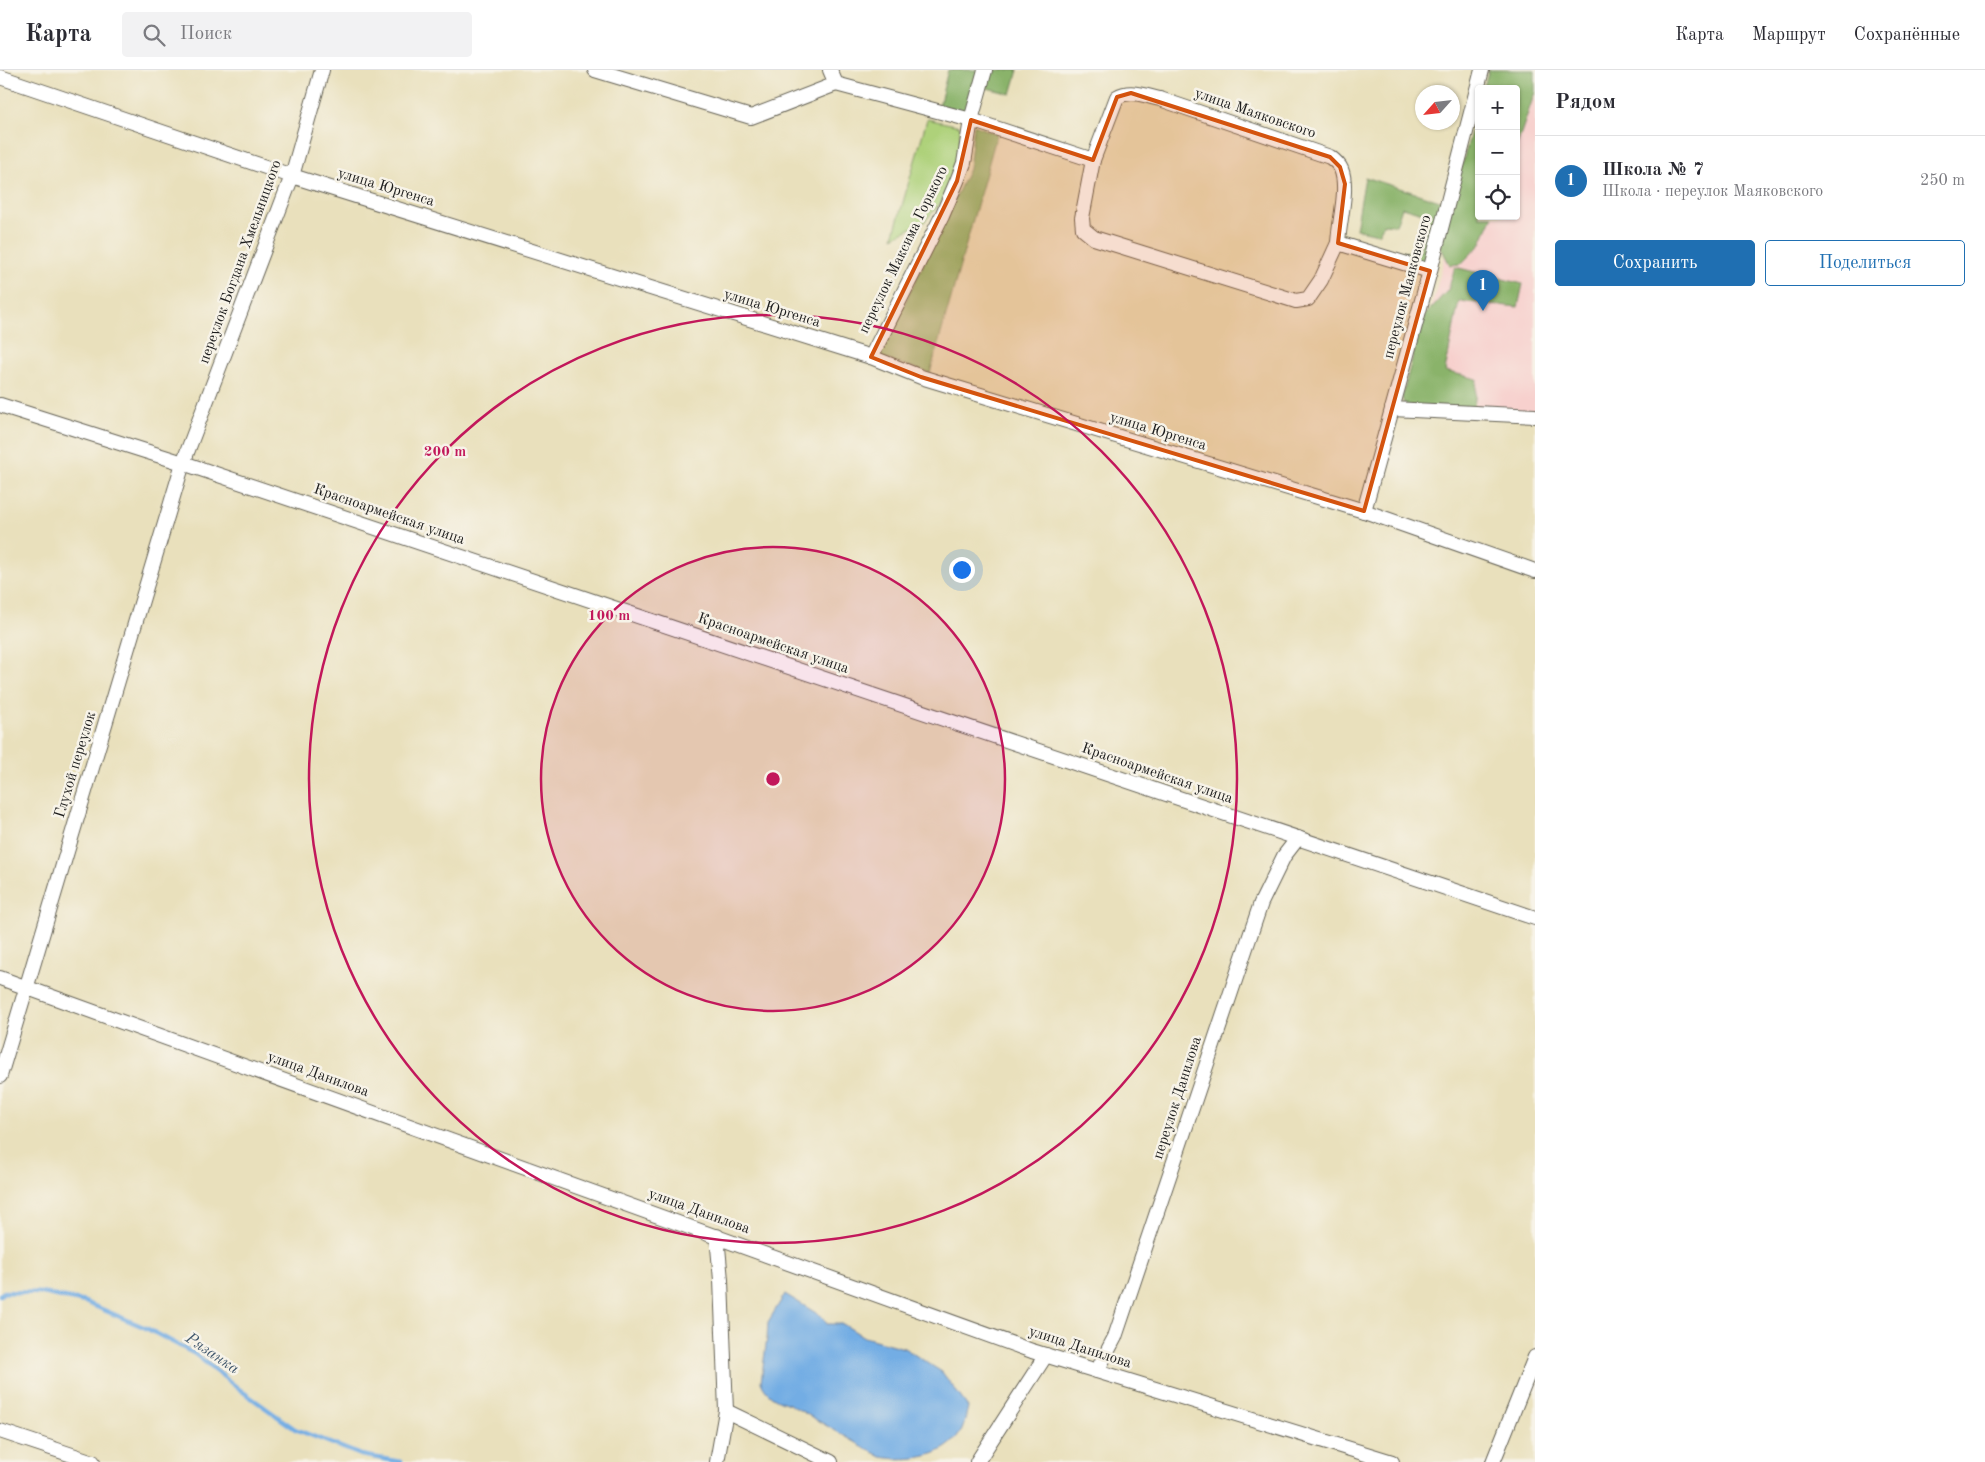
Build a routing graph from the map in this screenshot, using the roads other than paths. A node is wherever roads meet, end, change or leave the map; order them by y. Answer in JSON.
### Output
{"nodes":[{"id":1,"x":322,"y":70,"type":"edge"},
{"id":2,"x":595,"y":70,"type":"edge"},
{"id":3,"x":830,"y":70,"type":"edge"},
{"id":4,"x":985,"y":70,"type":"edge"},
{"id":5,"x":1482,"y":70,"type":"edge"},
{"id":6,"x":0,"y":77,"type":"edge"},
{"id":7,"x":836,"y":84,"type":"junction"},
{"id":8,"x":971,"y":120,"type":"junction"},
{"id":9,"x":1093,"y":160,"type":"junction"},
{"id":10,"x":292,"y":176,"type":"junction"},
{"id":11,"x":1338,"y":243,"type":"junction"},
{"id":12,"x":1430,"y":271,"type":"junction"},
{"id":13,"x":871,"y":357,"type":"junction"},
{"id":14,"x":0,"y":405,"type":"edge"},
{"id":15,"x":1392,"y":409,"type":"junction"},
{"id":16,"x":1535,"y":416,"type":"edge"},
{"id":17,"x":183,"y":463,"type":"junction"},
{"id":18,"x":1364,"y":511,"type":"junction"},
{"id":19,"x":1535,"y":571,"type":"edge"},
{"id":20,"x":1298,"y":838,"type":"junction"},
{"id":21,"x":1535,"y":918,"type":"edge"},
{"id":22,"x":0,"y":978,"type":"edge"},
{"id":23,"x":27,"y":987,"type":"junction"},
{"id":24,"x":0,"y":1076,"type":"edge"},
{"id":25,"x":718,"y":1236,"type":"junction"},
{"id":26,"x":1046,"y":1355,"type":"junction"},
{"id":27,"x":1535,"y":1357,"type":"edge"},
{"id":28,"x":1098,"y":1371,"type":"junction"},
{"id":29,"x":726,"y":1411,"type":"junction"},
{"id":30,"x":0,"y":1431,"type":"edge"},
{"id":31,"x":93,"y":1462,"type":"edge"},
{"id":32,"x":718,"y":1462,"type":"edge"},
{"id":33,"x":831,"y":1462,"type":"edge"},
{"id":34,"x":976,"y":1462,"type":"edge"},
{"id":35,"x":1392,"y":1462,"type":"edge"},
{"id":36,"x":1493,"y":1462,"type":"edge"}],
"edges":[{"from":1,"to":10,"type":"street","name":"переулок Богдана Хмельницкого"},
{"from":2,"to":7,"type":"street"},
{"from":3,"to":7,"type":"street"},
{"from":4,"to":8,"type":"street","name":"переулок Максима Горького"},
{"from":5,"to":12,"type":"street","name":"переулок Маяковского"},
{"from":6,"to":10,"type":"street","name":"улица Юргенса"},
{"from":7,"to":8,"type":"street"},
{"from":8,"to":9,"type":"street"},
{"from":8,"to":13,"type":"street","name":"переулок Максима Горького"},
{"from":9,"to":11,"type":"street","name":"улица Маяковского"},
{"from":9,"to":11,"type":"street","name":"улица Маяковского"},
{"from":10,"to":13,"type":"street","name":"улица Юргенса"},
{"from":10,"to":17,"type":"street","name":"переулок Богдана Хмельницкого"},
{"from":11,"to":12,"type":"street"},
{"from":12,"to":15,"type":"street","name":"переулок Маяковского"},
{"from":13,"to":18,"type":"street","name":"улица Юргенса"},
{"from":14,"to":17,"type":"street","name":"Красноармейская улица"},
{"from":15,"to":16,"type":"street"},
{"from":15,"to":18,"type":"street","name":"переулок Маяковского"},
{"from":17,"to":20,"type":"street","name":"Красноармейская улица"},
{"from":17,"to":23,"type":"street","name":"Глухой переулок"},
{"from":18,"to":19,"type":"street","name":"улица Юргенса"},
{"from":20,"to":21,"type":"street","name":"Красноармейская улица"},
{"from":20,"to":28,"type":"street","name":"переулок Данилова"},
{"from":22,"to":23,"type":"street","name":"улица Данилова"},
{"from":23,"to":24,"type":"street","name":"Глухой переулок"},
{"from":23,"to":25,"type":"street","name":"улица Данилова"},
{"from":25,"to":26,"type":"street","name":"улица Данилова"},
{"from":25,"to":29,"type":"street"},
{"from":26,"to":28,"type":"street","name":"улица Данилова"},
{"from":26,"to":34,"type":"street"},
{"from":27,"to":36,"type":"street"},
{"from":28,"to":35,"type":"street","name":"улица Данилова"},
{"from":29,"to":32,"type":"street"},
{"from":29,"to":33,"type":"street"},
{"from":30,"to":31,"type":"street"}]}
